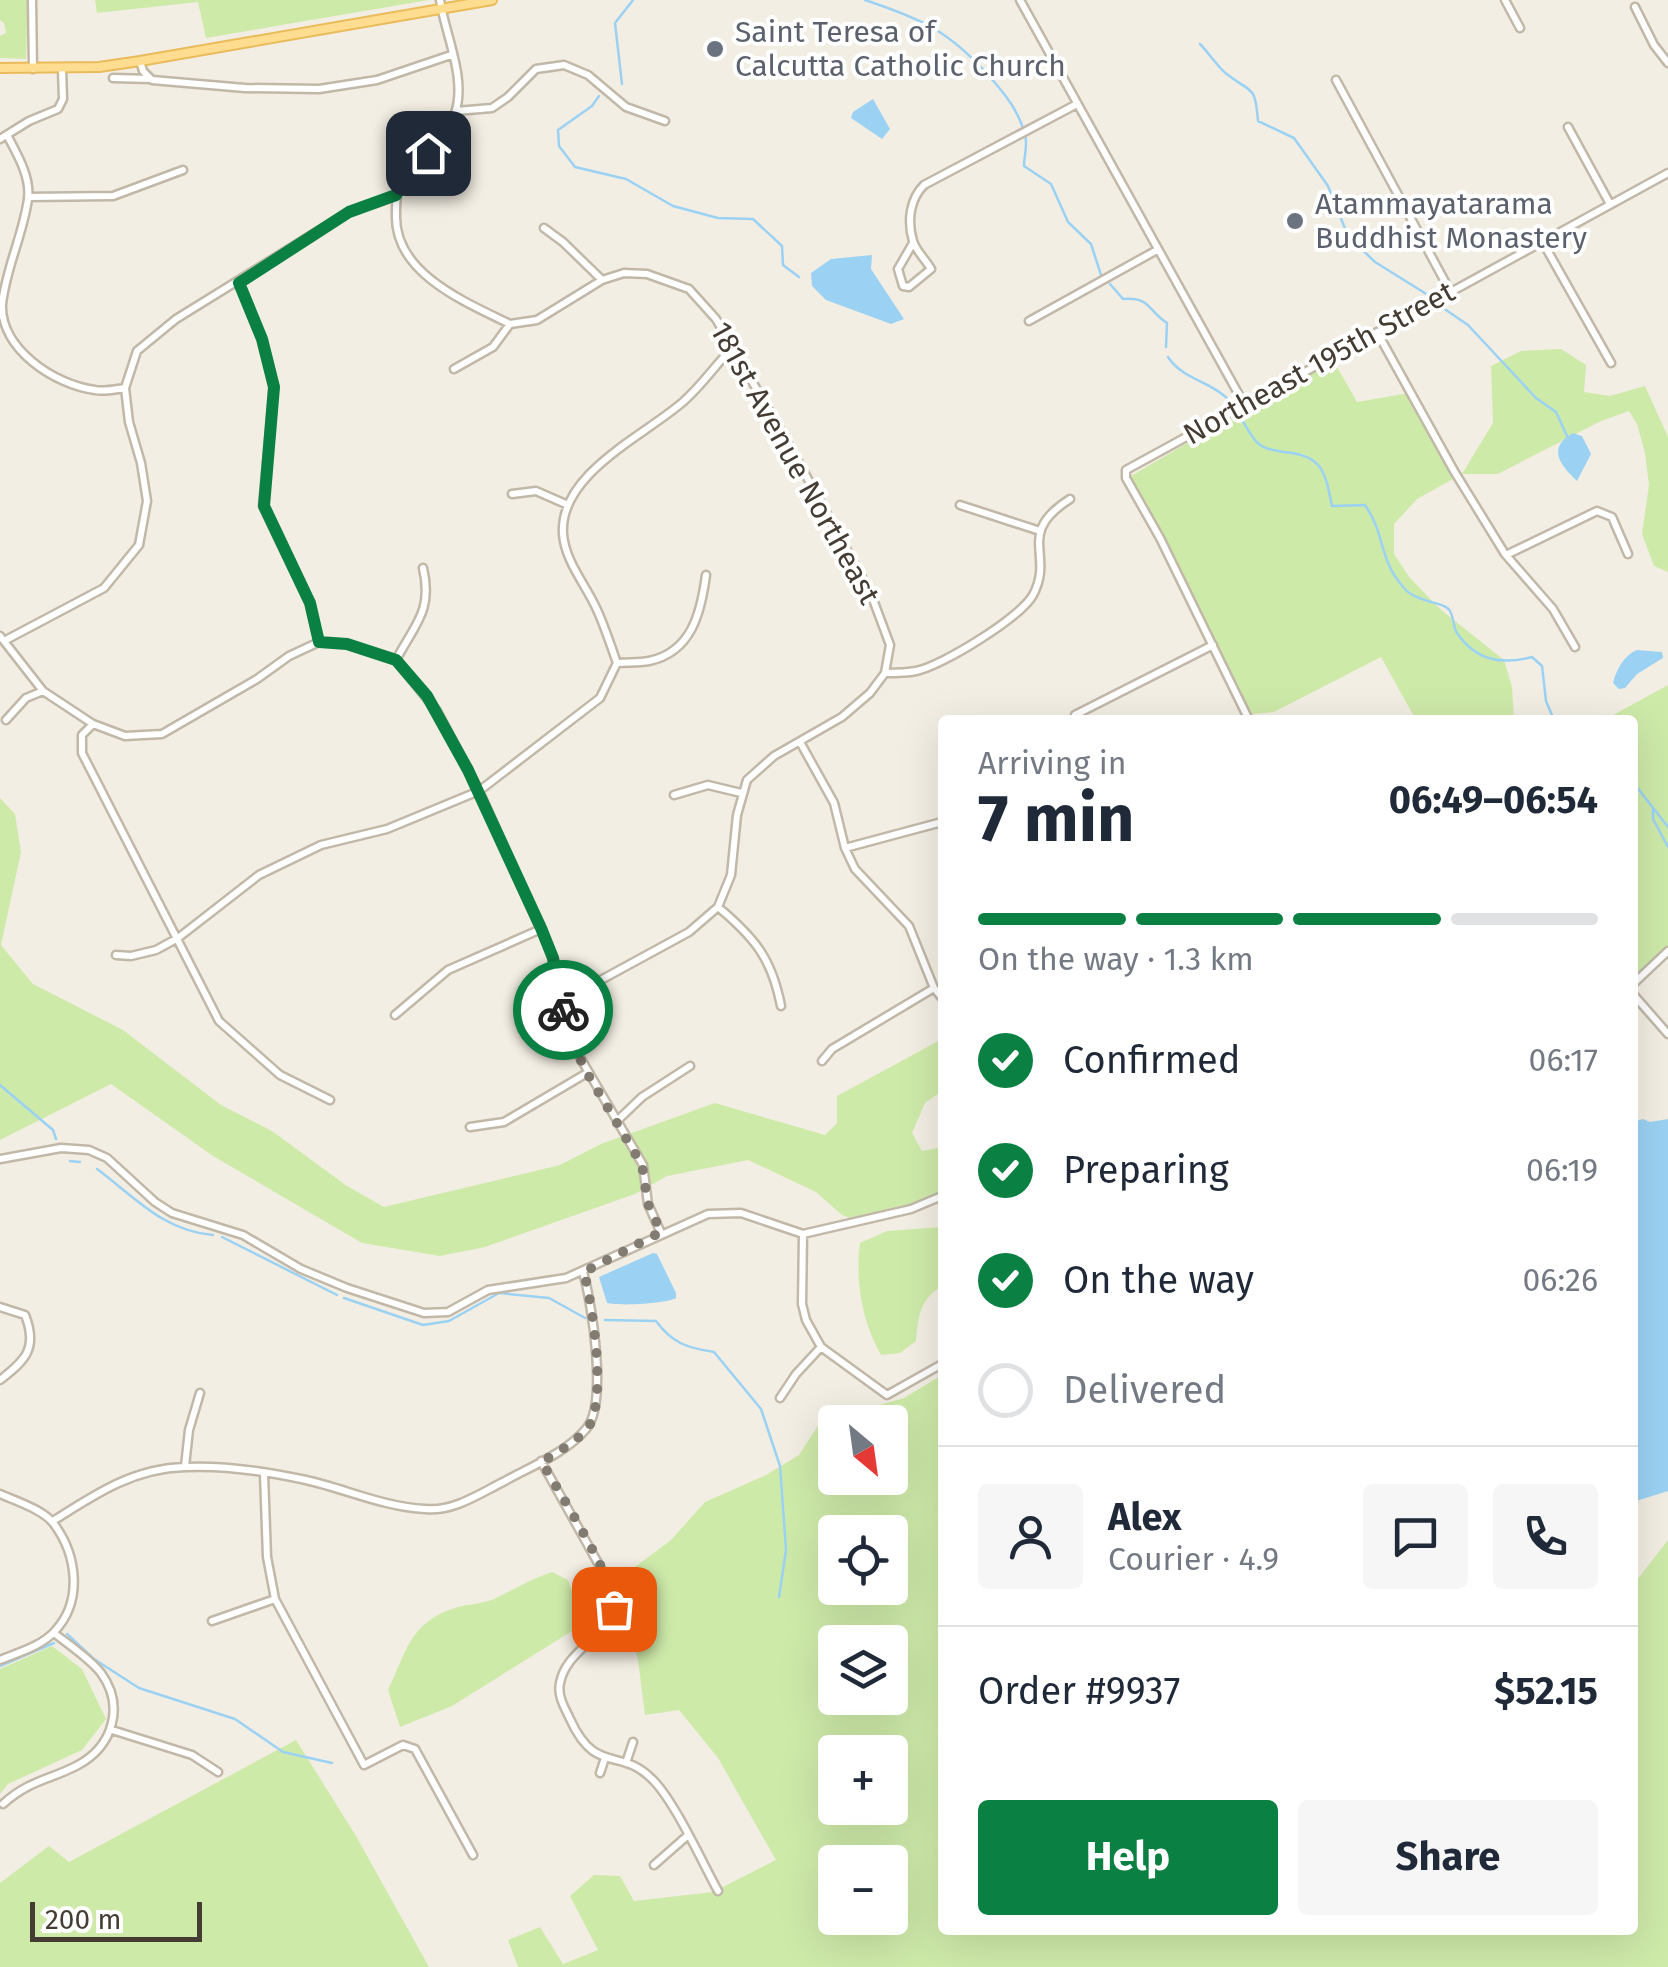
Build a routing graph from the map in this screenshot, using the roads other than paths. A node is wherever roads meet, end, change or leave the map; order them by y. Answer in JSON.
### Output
{"nodes":[{"id":1,"x":32,"y":0,"type":"edge"},
{"id":2,"x":492,"y":0,"type":"edge"},
{"id":3,"x":1020,"y":0,"type":"edge"},
{"id":4,"x":1505,"y":0,"type":"edge"},
{"id":5,"x":440,"y":4,"type":"edge"},
{"id":6,"x":1635,"y":8,"type":"dead end"},
{"id":7,"x":1520,"y":28,"type":"dead end"},
{"id":8,"x":452,"y":55,"type":"junction"},
{"id":9,"x":140,"y":62,"type":"junction"},
{"id":10,"x":1668,"y":63,"type":"edge"},
{"id":11,"x":0,"y":68,"type":"edge"},
{"id":12,"x":32,"y":69,"type":"junction"},
{"id":13,"x":62,"y":69,"type":"junction"},
{"id":14,"x":113,"y":78,"type":"dead end"},
{"id":15,"x":152,"y":80,"type":"junction"},
{"id":16,"x":1336,"y":80,"type":"dead end"},
{"id":17,"x":1077,"y":104,"type":"junction"},
{"id":18,"x":456,"y":111,"type":"junction"},
{"id":19,"x":665,"y":121,"type":"dead end"},
{"id":20,"x":1568,"y":127,"type":"dead end"},
{"id":21,"x":3,"y":137,"type":"edge"},
{"id":22,"x":182,"y":170,"type":"dead end"},
{"id":23,"x":1668,"y":173,"type":"edge"},
{"id":24,"x":396,"y":195,"type":"junction"},
{"id":25,"x":28,"y":197,"type":"junction"},
{"id":26,"x":1610,"y":204,"type":"junction"},
{"id":27,"x":544,"y":228,"type":"dead end"},
{"id":28,"x":1542,"y":242,"type":"junction"},
{"id":29,"x":913,"y":243,"type":"junction"},
{"id":30,"x":1157,"y":250,"type":"junction"},
{"id":31,"x":602,"y":280,"type":"junction"},
{"id":32,"x":239,"y":283,"type":"junction"},
{"id":33,"x":1450,"y":292,"type":"junction"},
{"id":34,"x":1029,"y":321,"type":"dead end"},
{"id":35,"x":510,"y":324,"type":"junction"},
{"id":36,"x":1377,"y":332,"type":"junction"},
{"id":37,"x":731,"y":349,"type":"junction"},
{"id":38,"x":1611,"y":363,"type":"dead end"},
{"id":39,"x":454,"y":369,"type":"dead end"},
{"id":40,"x":125,"y":388,"type":"junction"},
{"id":41,"x":1244,"y":404,"type":"junction"},
{"id":42,"x":512,"y":494,"type":"dead end"},
{"id":43,"x":1070,"y":499,"type":"dead end"},
{"id":44,"x":568,"y":505,"type":"junction"},
{"id":45,"x":960,"y":505,"type":"dead end"},
{"id":46,"x":1040,"y":531,"type":"junction"},
{"id":47,"x":1628,"y":554,"type":"dead end"},
{"id":48,"x":1506,"y":555,"type":"junction"},
{"id":49,"x":423,"y":568,"type":"dead end"},
{"id":50,"x":706,"y":575,"type":"dead end"},
{"id":51,"x":2,"y":638,"type":"edge"},
{"id":52,"x":319,"y":642,"type":"junction"},
{"id":53,"x":1212,"y":645,"type":"junction"},
{"id":54,"x":1574,"y":647,"type":"dead end"},
{"id":55,"x":396,"y":660,"type":"junction"},
{"id":56,"x":617,"y":663,"type":"junction"},
{"id":57,"x":885,"y":673,"type":"junction"},
{"id":58,"x":43,"y":691,"type":"junction"},
{"id":59,"x":1075,"y":715,"type":"dead end"},
{"id":60,"x":1247,"y":715,"type":"edge"},
{"id":61,"x":6,"y":720,"type":"dead end"},
{"id":62,"x":93,"y":724,"type":"junction"},
{"id":63,"x":800,"y":742,"type":"junction"},
{"id":64,"x":479,"y":791,"type":"junction"},
{"id":65,"x":742,"y":793,"type":"junction"},
{"id":66,"x":674,"y":795,"type":"dead end"},
{"id":67,"x":938,"y":823,"type":"edge"},
{"id":68,"x":845,"y":848,"type":"junction"},
{"id":69,"x":718,"y":907,"type":"junction"},
{"id":70,"x":541,"y":928,"type":"junction"},
{"id":71,"x":178,"y":938,"type":"junction"},
{"id":72,"x":1668,"y":950,"type":"edge"},
{"id":73,"x":116,"y":955,"type":"dead end"},
{"id":74,"x":1638,"y":980,"type":"edge"},
{"id":75,"x":934,"y":988,"type":"junction"},
{"id":76,"x":938,"y":993,"type":"edge"},
{"id":77,"x":560,"y":994,"type":"junction"},
{"id":78,"x":1638,"y":1000,"type":"edge"},
{"id":79,"x":781,"y":1006,"type":"dead end"},
{"id":80,"x":395,"y":1014,"type":"dead end"},
{"id":81,"x":1668,"y":1034,"type":"edge"},
{"id":82,"x":822,"y":1061,"type":"dead end"},
{"id":83,"x":690,"y":1066,"type":"dead end"},
{"id":84,"x":587,"y":1073,"type":"junction"},
{"id":85,"x":330,"y":1100,"type":"dead end"},
{"id":86,"x":618,"y":1120,"type":"junction"},
{"id":87,"x":470,"y":1127,"type":"dead end"},
{"id":88,"x":0,"y":1159,"type":"edge"},
{"id":89,"x":938,"y":1198,"type":"edge"},
{"id":90,"x":661,"y":1232,"type":"junction"},
{"id":91,"x":803,"y":1234,"type":"junction"},
{"id":92,"x":584,"y":1272,"type":"junction"},
{"id":93,"x":4,"y":1309,"type":"edge"},
{"id":94,"x":821,"y":1347,"type":"junction"},
{"id":95,"x":938,"y":1366,"type":"edge"},
{"id":96,"x":0,"y":1380,"type":"edge"},
{"id":97,"x":200,"y":1392,"type":"dead end"},
{"id":98,"x":780,"y":1398,"type":"dead end"},
{"id":99,"x":542,"y":1462,"type":"junction"},
{"id":100,"x":185,"y":1466,"type":"junction"},
{"id":101,"x":264,"y":1474,"type":"junction"},
{"id":102,"x":0,"y":1494,"type":"edge"},
{"id":103,"x":53,"y":1520,"type":"junction"},
{"id":104,"x":275,"y":1599,"type":"junction"},
{"id":105,"x":212,"y":1621,"type":"dead end"},
{"id":106,"x":54,"y":1633,"type":"junction"},
{"id":107,"x":0,"y":1660,"type":"edge"},
{"id":108,"x":112,"y":1730,"type":"junction"},
{"id":109,"x":633,"y":1742,"type":"dead end"},
{"id":110,"x":606,"y":1758,"type":"junction"},
{"id":111,"x":626,"y":1763,"type":"junction"},
{"id":112,"x":218,"y":1772,"type":"dead end"},
{"id":113,"x":600,"y":1773,"type":"dead end"},
{"id":114,"x":3,"y":1804,"type":"dead end"},
{"id":115,"x":687,"y":1836,"type":"junction"},
{"id":116,"x":473,"y":1854,"type":"dead end"},
{"id":117,"x":654,"y":1865,"type":"dead end"},
{"id":118,"x":718,"y":1891,"type":"dead end"}],
"edges":[{"from":1,"to":12,"type":"street"},
{"from":2,"to":5,"type":"main road"},
{"from":3,"to":17,"type":"street"},
{"from":4,"to":7,"type":"street"},
{"from":5,"to":8,"type":"street"},
{"from":5,"to":9,"type":"main road"},
{"from":6,"to":10,"type":"street"},
{"from":8,"to":15,"type":"street"},
{"from":8,"to":18,"type":"street"},
{"from":9,"to":13,"type":"main road"},
{"from":9,"to":15,"type":"street"},
{"from":11,"to":12,"type":"main road"},
{"from":12,"to":13,"type":"main road"},
{"from":13,"to":21,"type":"street"},
{"from":14,"to":15,"type":"street"},
{"from":16,"to":33,"type":"street"},
{"from":17,"to":29,"type":"street"},
{"from":17,"to":30,"type":"street"},
{"from":18,"to":19,"type":"street"},
{"from":18,"to":24,"type":"street"},
{"from":20,"to":26,"type":"street"},
{"from":21,"to":25,"type":"street"},
{"from":22,"to":25,"type":"street"},
{"from":23,"to":26,"type":"street","name":"Northeast 195th Street"},
{"from":24,"to":32,"type":"street"},
{"from":24,"to":35,"type":"street"},
{"from":25,"to":40,"type":"street"},
{"from":26,"to":28,"type":"street","name":"Northeast 195th Street"},
{"from":27,"to":31,"type":"street"},
{"from":28,"to":33,"type":"street","name":"Northeast 195th Street"},
{"from":28,"to":38,"type":"street"},
{"from":29,"to":29,"type":"street"},
{"from":30,"to":34,"type":"street"},
{"from":30,"to":41,"type":"street"},
{"from":31,"to":35,"type":"street"},
{"from":31,"to":37,"type":"street","name":"181st Avenue Northeast"},
{"from":32,"to":40,"type":"street"},
{"from":32,"to":52,"type":"street"},
{"from":33,"to":36,"type":"street","name":"Northeast 195th Street"},
{"from":35,"to":39,"type":"street"},
{"from":36,"to":41,"type":"street","name":"Northeast 195th Street"},
{"from":36,"to":48,"type":"street"},
{"from":37,"to":44,"type":"street"},
{"from":37,"to":57,"type":"street","name":"181st Avenue Northeast"},
{"from":40,"to":51,"type":"street"},
{"from":41,"to":53,"type":"street","name":"Northeast 195th Street"},
{"from":42,"to":44,"type":"street"},
{"from":43,"to":46,"type":"street"},
{"from":44,"to":56,"type":"street"},
{"from":45,"to":46,"type":"street"},
{"from":46,"to":57,"type":"street"},
{"from":47,"to":48,"type":"street"},
{"from":48,"to":54,"type":"street"},
{"from":49,"to":55,"type":"street"},
{"from":50,"to":56,"type":"street"},
{"from":51,"to":58,"type":"street"},
{"from":52,"to":55,"type":"street"},
{"from":52,"to":62,"type":"street"},
{"from":53,"to":59,"type":"street"},
{"from":53,"to":60,"type":"street"},
{"from":55,"to":64,"type":"street"},
{"from":56,"to":64,"type":"street"},
{"from":57,"to":63,"type":"street"},
{"from":58,"to":61,"type":"street"},
{"from":58,"to":62,"type":"street"},
{"from":62,"to":71,"type":"street"},
{"from":63,"to":65,"type":"street"},
{"from":63,"to":68,"type":"street"},
{"from":64,"to":70,"type":"street"},
{"from":64,"to":71,"type":"street"},
{"from":65,"to":66,"type":"street"},
{"from":65,"to":69,"type":"street"},
{"from":67,"to":68,"type":"street"},
{"from":68,"to":75,"type":"street"},
{"from":69,"to":77,"type":"street"},
{"from":69,"to":79,"type":"street"},
{"from":70,"to":77,"type":"street"},
{"from":70,"to":80,"type":"street"},
{"from":71,"to":73,"type":"street"},
{"from":71,"to":85,"type":"street"},
{"from":72,"to":74,"type":"street"},
{"from":75,"to":76,"type":"street"},
{"from":75,"to":82,"type":"street"},
{"from":77,"to":84,"type":"street"},
{"from":78,"to":81,"type":"street"},
{"from":83,"to":86,"type":"street"},
{"from":84,"to":86,"type":"street"},
{"from":84,"to":87,"type":"street"},
{"from":86,"to":90,"type":"street"},
{"from":88,"to":92,"type":"street"},
{"from":89,"to":91,"type":"street"},
{"from":90,"to":91,"type":"street"},
{"from":90,"to":92,"type":"street"},
{"from":91,"to":94,"type":"street"},
{"from":92,"to":99,"type":"street"},
{"from":93,"to":96,"type":"street"},
{"from":94,"to":95,"type":"street"},
{"from":94,"to":98,"type":"street"},
{"from":97,"to":100,"type":"street"},
{"from":99,"to":101,"type":"street"},
{"from":99,"to":110,"type":"street"},
{"from":100,"to":101,"type":"street"},
{"from":100,"to":103,"type":"street"},
{"from":101,"to":104,"type":"street"},
{"from":102,"to":103,"type":"street"},
{"from":103,"to":106,"type":"street"},
{"from":104,"to":105,"type":"street"},
{"from":104,"to":116,"type":"street"},
{"from":106,"to":107,"type":"street"},
{"from":106,"to":108,"type":"street"},
{"from":108,"to":112,"type":"street"},
{"from":108,"to":114,"type":"street"},
{"from":109,"to":111,"type":"street"},
{"from":110,"to":111,"type":"street"},
{"from":110,"to":113,"type":"street"},
{"from":111,"to":115,"type":"street"},
{"from":115,"to":117,"type":"street"},
{"from":115,"to":118,"type":"street"}]}
